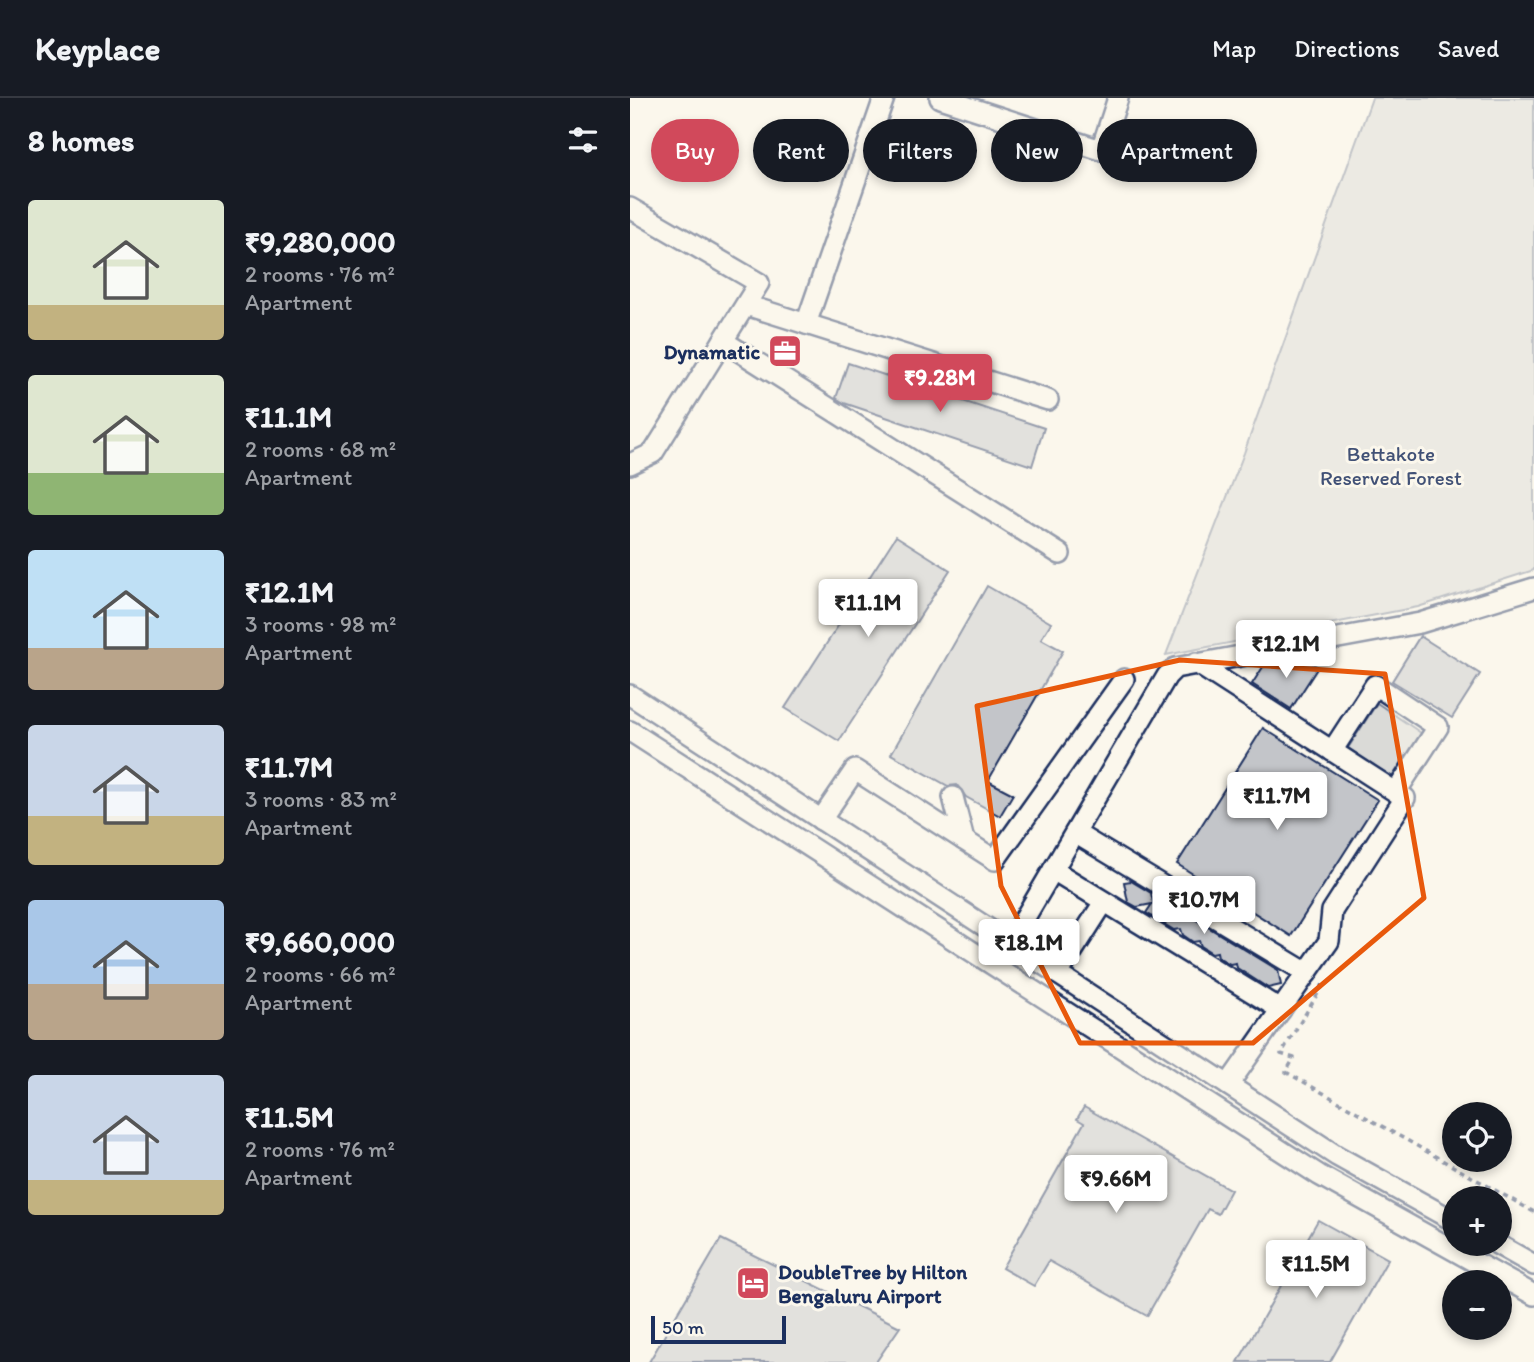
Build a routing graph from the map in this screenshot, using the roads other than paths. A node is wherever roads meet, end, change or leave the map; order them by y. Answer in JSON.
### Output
{"nodes":[{"id":1,"x":884,"y":98,"type":"edge"},
{"id":2,"x":940,"y":98,"type":"edge"},
{"id":3,"x":1118,"y":98,"type":"edge"},
{"id":4,"x":630,"y":208,"type":"edge"},
{"id":5,"x":746,"y":305,"type":"junction"},
{"id":6,"x":806,"y":324,"type":"junction"},
{"id":7,"x":723,"y":341,"type":"junction"},
{"id":8,"x":1048,"y":400,"type":"dead end"},
{"id":9,"x":630,"y":464,"type":"edge"},
{"id":10,"x":1060,"y":554,"type":"dead end"},
{"id":11,"x":1534,"y":588,"type":"edge"},
{"id":12,"x":1196,"y":663,"type":"junction"},
{"id":13,"x":1124,"y":679,"type":"dead end"},
{"id":14,"x":630,"y":695,"type":"edge"},
{"id":15,"x":630,"y":731,"type":"edge"},
{"id":16,"x":1332,"y":751,"type":"junction"},
{"id":17,"x":1395,"y":792,"type":"junction"},
{"id":18,"x":953,"y":797,"type":"dead end"},
{"id":19,"x":821,"y":820,"type":"junction"},
{"id":20,"x":1075,"y":833,"type":"junction"},
{"id":21,"x":964,"y":840,"type":"junction"},
{"id":22,"x":1053,"y":870,"type":"junction"},
{"id":23,"x":1104,"y":902,"type":"junction"},
{"id":24,"x":1010,"y":943,"type":"junction"},
{"id":25,"x":1307,"y":972,"type":"junction"},
{"id":26,"x":1058,"y":974,"type":"junction"},
{"id":27,"x":1280,"y":1010,"type":"junction"},
{"id":28,"x":1228,"y":1085,"type":"junction"},
{"id":29,"x":1442,"y":1214,"type":"edge"},
{"id":30,"x":1512,"y":1253,"type":"edge"},
{"id":31,"x":1534,"y":1265,"type":"edge"},
{"id":32,"x":1534,"y":1295,"type":"edge"}],
"edges":[{"from":1,"to":6,"type":"street"},
{"from":2,"to":3,"type":"street"},
{"from":4,"to":5,"type":"street"},
{"from":5,"to":6,"type":"street"},
{"from":5,"to":7,"type":"street"},
{"from":6,"to":8,"type":"street"},
{"from":7,"to":9,"type":"street"},
{"from":7,"to":10,"type":"street"},
{"from":11,"to":12,"type":"street"},
{"from":12,"to":16,"type":"street"},
{"from":12,"to":20,"type":"street"},
{"from":13,"to":21,"type":"street"},
{"from":14,"to":19,"type":"street"},
{"from":15,"to":32,"type":"street"},
{"from":16,"to":17,"type":"street"},
{"from":16,"to":17,"type":"street"},
{"from":17,"to":25,"type":"street"},
{"from":18,"to":21,"type":"street"},
{"from":19,"to":21,"type":"street"},
{"from":19,"to":24,"type":"street"},
{"from":20,"to":22,"type":"street"},
{"from":20,"to":25,"type":"street"},
{"from":22,"to":23,"type":"street"},
{"from":22,"to":24,"type":"street"},
{"from":23,"to":26,"type":"street"},
{"from":23,"to":27,"type":"street"},
{"from":24,"to":26,"type":"street"},
{"from":25,"to":27,"type":"street"},
{"from":26,"to":28,"type":"street"},
{"from":27,"to":28,"type":"street"},
{"from":28,"to":29,"type":"street"},
{"from":30,"to":31,"type":"street"}]}
